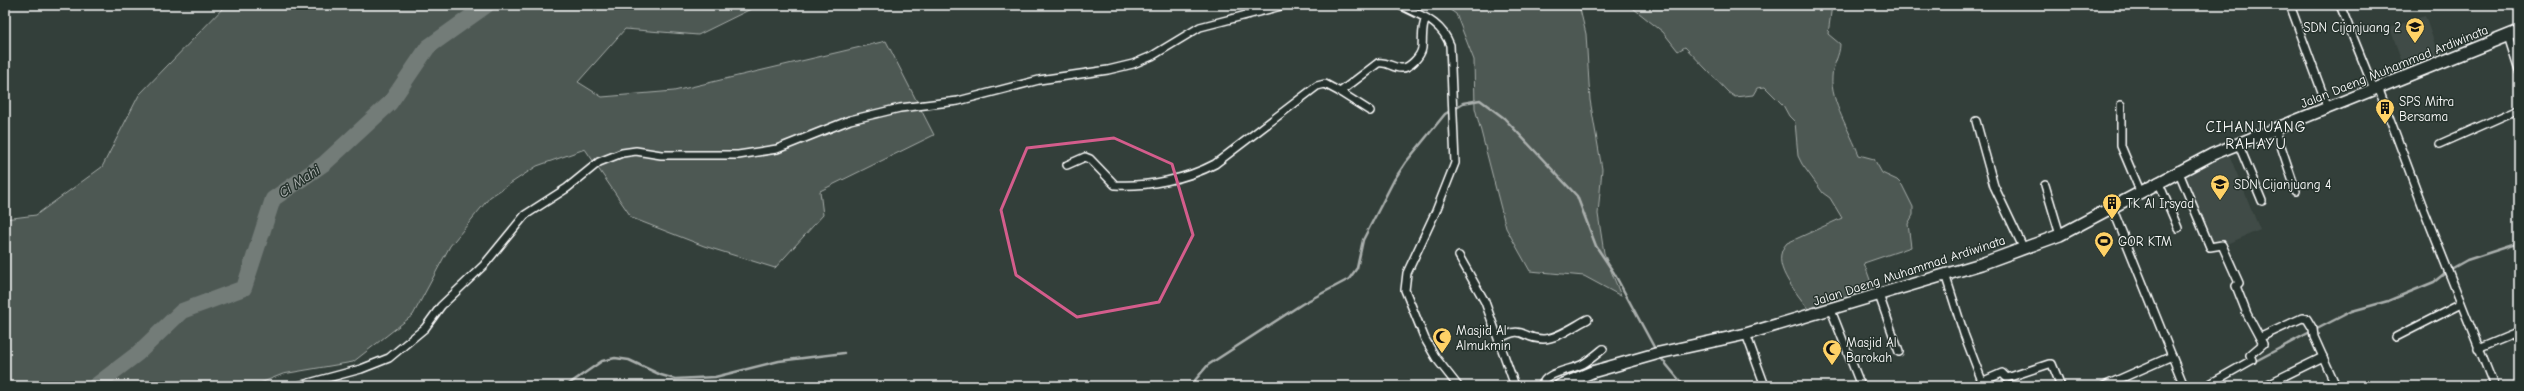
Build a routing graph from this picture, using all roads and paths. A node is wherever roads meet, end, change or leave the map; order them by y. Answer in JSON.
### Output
{"nodes":[{"id":1,"x":1286,"y":5,"type":"edge"},
{"id":2,"x":1400,"y":5,"type":"edge"},
{"id":3,"x":2290,"y":5,"type":"edge"},
{"id":4,"x":2340,"y":5,"type":"edge"},
{"id":5,"x":1426,"y":18,"type":"junction"},
{"id":6,"x":2519,"y":31,"type":"edge"},
{"id":7,"x":2508,"y":36,"type":"junction"},
{"id":8,"x":2519,"y":71,"type":"edge"},
{"id":9,"x":2376,"y":88,"type":"junction"},
{"id":10,"x":1340,"y":92,"type":"junction"},
{"id":11,"x":2121,"y":105,"type":"dead end"},
{"id":12,"x":2328,"y":108,"type":"junction"},
{"id":13,"x":2519,"y":109,"type":"edge"},
{"id":14,"x":1370,"y":111,"type":"dead end"},
{"id":15,"x":1976,"y":121,"type":"dead end"},
{"id":16,"x":2275,"y":128,"type":"junction"},
{"id":17,"x":2238,"y":143,"type":"junction"},
{"id":18,"x":2440,"y":144,"type":"dead end"},
{"id":19,"x":1067,"y":165,"type":"dead end"},
{"id":20,"x":2178,"y":170,"type":"junction"},
{"id":21,"x":2158,"y":181,"type":"junction"},
{"id":22,"x":2045,"y":185,"type":"dead end"},
{"id":23,"x":2140,"y":191,"type":"junction"},
{"id":24,"x":2296,"y":191,"type":"dead end"},
{"id":25,"x":2262,"y":201,"type":"dead end"},
{"id":26,"x":2112,"y":207,"type":"junction"},
{"id":27,"x":2178,"y":228,"type":"dead end"},
{"id":28,"x":2060,"y":234,"type":"junction"},
{"id":29,"x":2023,"y":248,"type":"junction"},
{"id":30,"x":1459,"y":256,"type":"dead end"},
{"id":31,"x":1946,"y":274,"type":"junction"},
{"id":32,"x":1879,"y":295,"type":"junction"},
{"id":33,"x":2461,"y":304,"type":"junction"},
{"id":34,"x":1830,"y":310,"type":"junction"},
{"id":35,"x":1588,"y":318,"type":"dead end"},
{"id":36,"x":2519,"y":332,"type":"edge"},
{"id":37,"x":1746,"y":334,"type":"junction"},
{"id":38,"x":2261,"y":337,"type":"junction"},
{"id":39,"x":2396,"y":337,"type":"dead end"},
{"id":40,"x":1499,"y":339,"type":"junction"},
{"id":41,"x":1603,"y":349,"type":"dead end"},
{"id":42,"x":2478,"y":349,"type":"junction"},
{"id":43,"x":1899,"y":352,"type":"dead end"},
{"id":44,"x":2172,"y":356,"type":"junction"},
{"id":45,"x":2324,"y":357,"type":"junction"},
{"id":46,"x":1982,"y":382,"type":"junction"},
{"id":47,"x":298,"y":386,"type":"edge"},
{"id":48,"x":1458,"y":386,"type":"edge"},
{"id":49,"x":1515,"y":386,"type":"edge"},
{"id":50,"x":1542,"y":386,"type":"edge"},
{"id":51,"x":1559,"y":386,"type":"edge"},
{"id":52,"x":1765,"y":386,"type":"edge"},
{"id":53,"x":1861,"y":386,"type":"edge"},
{"id":54,"x":1972,"y":386,"type":"edge"},
{"id":55,"x":2062,"y":386,"type":"edge"},
{"id":56,"x":2104,"y":386,"type":"edge"},
{"id":57,"x":2184,"y":386,"type":"edge"},
{"id":58,"x":2206,"y":386,"type":"edge"},
{"id":59,"x":2264,"y":386,"type":"edge"},
{"id":60,"x":2336,"y":386,"type":"edge"},
{"id":61,"x":2494,"y":386,"type":"edge"}],
"edges":[{"from":1,"to":47,"type":"street"},
{"from":2,"to":5,"type":"street"},
{"from":3,"to":12,"type":"street"},
{"from":4,"to":9,"type":"street"},
{"from":5,"to":10,"type":"street"},
{"from":5,"to":48,"type":"street"},
{"from":6,"to":7,"type":"main road","name":"Jalan Daeng Muhammad Ardiwinata"},
{"from":7,"to":8,"type":"street"},
{"from":7,"to":9,"type":"main road","name":"Jalan Daeng Muhammad Ardiwinata"},
{"from":9,"to":12,"type":"main road","name":"Jalan Daeng Muhammad Ardiwinata"},
{"from":9,"to":33,"type":"street"},
{"from":10,"to":14,"type":"street"},
{"from":10,"to":19,"type":"street"},
{"from":11,"to":23,"type":"street"},
{"from":12,"to":16,"type":"main road","name":"Jalan Daeng Muhammad Ardiwinata"},
{"from":13,"to":18,"type":"street"},
{"from":15,"to":29,"type":"street"},
{"from":16,"to":17,"type":"main road","name":"Jalan Daeng Muhammad Ardiwinata"},
{"from":16,"to":24,"type":"street"},
{"from":17,"to":20,"type":"main road","name":"Jalan Daeng Muhammad Ardiwinata"},
{"from":17,"to":25,"type":"street"},
{"from":20,"to":21,"type":"main road","name":"Jalan Daeng Muhammad Ardiwinata"},
{"from":20,"to":38,"type":"street"},
{"from":21,"to":23,"type":"main road","name":"Jalan Daeng Muhammad Ardiwinata"},
{"from":21,"to":27,"type":"street"},
{"from":22,"to":28,"type":"street"},
{"from":23,"to":26,"type":"main road","name":"Jalan Daeng Muhammad Ardiwinata"},
{"from":26,"to":28,"type":"main road","name":"Jalan Daeng Muhammad Ardiwinata"},
{"from":26,"to":44,"type":"street"},
{"from":28,"to":29,"type":"main road","name":"Jalan Daeng Muhammad Ardiwinata"},
{"from":29,"to":31,"type":"main road","name":"Jalan Daeng Muhammad Ardiwinata"},
{"from":30,"to":40,"type":"street"},
{"from":31,"to":32,"type":"main road","name":"Jalan Daeng Muhammad Ardiwinata"},
{"from":31,"to":46,"type":"street"},
{"from":32,"to":34,"type":"main road","name":"Jalan Daeng Muhammad Ardiwinata"},
{"from":32,"to":43,"type":"street"},
{"from":33,"to":39,"type":"street"},
{"from":33,"to":42,"type":"street"},
{"from":34,"to":37,"type":"main road","name":"Jalan Daeng Muhammad Ardiwinata"},
{"from":34,"to":53,"type":"street"},
{"from":35,"to":40,"type":"street"},
{"from":36,"to":42,"type":"street"},
{"from":37,"to":51,"type":"main road","name":"Jalan Daeng Muhammad Ardiwinata"},
{"from":37,"to":52,"type":"street"},
{"from":38,"to":45,"type":"street"},
{"from":38,"to":58,"type":"street"},
{"from":40,"to":49,"type":"street"},
{"from":41,"to":50,"type":"street"},
{"from":42,"to":61,"type":"street"},
{"from":44,"to":56,"type":"street"},
{"from":44,"to":57,"type":"street"},
{"from":45,"to":59,"type":"street"},
{"from":45,"to":60,"type":"street"},
{"from":46,"to":54,"type":"street"},
{"from":46,"to":55,"type":"street"}]}
